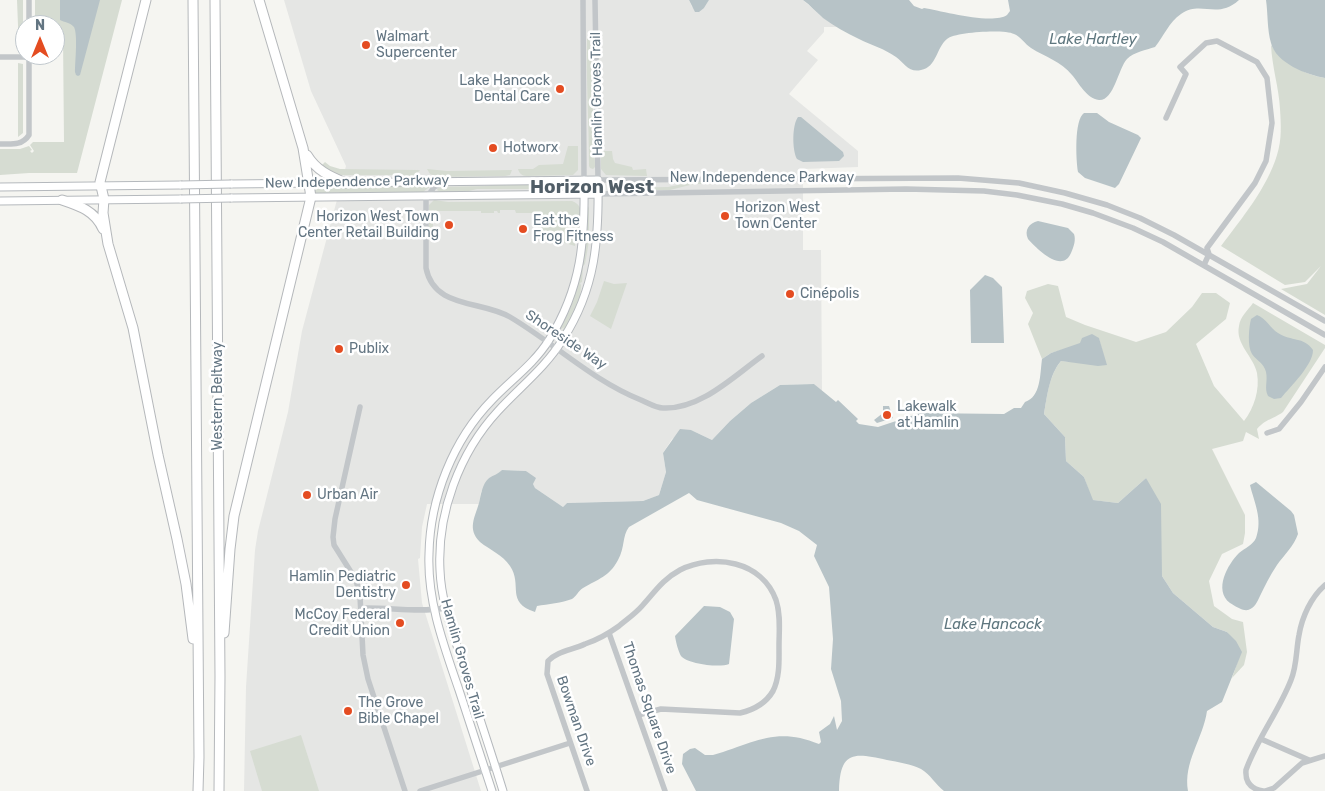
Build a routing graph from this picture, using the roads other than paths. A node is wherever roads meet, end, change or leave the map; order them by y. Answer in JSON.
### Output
{"nodes":[{"id":1,"x":29,"y":0,"type":"edge"},
{"id":2,"x":146,"y":0,"type":"edge"},
{"id":3,"x":193,"y":0,"type":"edge"},
{"id":4,"x":215,"y":0,"type":"edge"},
{"id":5,"x":259,"y":0,"type":"edge"},
{"id":6,"x":584,"y":0,"type":"edge"},
{"id":7,"x":595,"y":0,"type":"edge"},
{"id":8,"x":29,"y":15,"type":"edge"},
{"id":9,"x":595,"y":20,"type":"junction"},
{"id":10,"x":583,"y":21,"type":"junction"},
{"id":11,"x":15,"y":56,"type":"edge"},
{"id":12,"x":0,"y":57,"type":"edge"},
{"id":13,"x":29,"y":65,"type":"edge"},
{"id":14,"x":1166,"y":118,"type":"dead end"},
{"id":15,"x":0,"y":144,"type":"edge"},
{"id":16,"x":303,"y":148,"type":"junction"},
{"id":17,"x":584,"y":180,"type":"junction"},
{"id":18,"x":598,"y":180,"type":"junction"},
{"id":19,"x":447,"y":181,"type":"junction"},
{"id":20,"x":310,"y":183,"type":"junction"},
{"id":21,"x":346,"y":183,"type":"junction"},
{"id":22,"x":101,"y":186,"type":"junction"},
{"id":23,"x":0,"y":187,"type":"edge"},
{"id":24,"x":584,"y":194,"type":"junction"},
{"id":25,"x":599,"y":194,"type":"junction"},
{"id":26,"x":427,"y":196,"type":"junction"},
{"id":27,"x":311,"y":197,"type":"junction"},
{"id":28,"x":104,"y":199,"type":"junction"},
{"id":29,"x":62,"y":200,"type":"junction"},
{"id":30,"x":0,"y":201,"type":"edge"},
{"id":31,"x":108,"y":244,"type":"junction"},
{"id":32,"x":1209,"y":254,"type":"junction"},
{"id":33,"x":1204,"y":265,"type":"junction"},
{"id":34,"x":1325,"y":321,"type":"edge"},
{"id":35,"x":1325,"y":335,"type":"edge"},
{"id":36,"x":548,"y":342,"type":"junction"},
{"id":37,"x":557,"y":348,"type":"junction"},
{"id":38,"x":762,"y":356,"type":"dead end"},
{"id":39,"x":1325,"y":367,"type":"edge"},
{"id":40,"x":360,"y":407,"type":"dead end"},
{"id":41,"x":1267,"y":433,"type":"dead end"},
{"id":42,"x":1325,"y":585,"type":"edge"},
{"id":43,"x":361,"y":608,"type":"junction"},
{"id":44,"x":445,"y":608,"type":"junction"},
{"id":45,"x":434,"y":610,"type":"junction"},
{"id":46,"x":609,"y":633,"type":"junction"},
{"id":47,"x":220,"y":676,"type":"junction"},
{"id":48,"x":198,"y":704,"type":"junction"},
{"id":49,"x":638,"y":715,"type":"junction"},
{"id":50,"x":1261,"y":739,"type":"junction"},
{"id":51,"x":570,"y":743,"type":"junction"},
{"id":52,"x":1325,"y":756,"type":"edge"},
{"id":53,"x":1309,"y":760,"type":"junction"},
{"id":54,"x":496,"y":767,"type":"junction"},
{"id":55,"x":485,"y":770,"type":"junction"},
{"id":56,"x":198,"y":791,"type":"edge"},
{"id":57,"x":219,"y":791,"type":"edge"},
{"id":58,"x":404,"y":791,"type":"edge"},
{"id":59,"x":420,"y":791,"type":"edge"},
{"id":60,"x":492,"y":791,"type":"edge"},
{"id":61,"x":503,"y":791,"type":"edge"},
{"id":62,"x":587,"y":791,"type":"edge"},
{"id":63,"x":664,"y":791,"type":"edge"},
{"id":64,"x":1264,"y":791,"type":"edge"}],
"edges":[{"from":1,"to":8,"type":"street"},
{"from":2,"to":22,"type":"highway"},
{"from":3,"to":48,"type":"highway","name":"Western Beltway"},
{"from":4,"to":47,"type":"highway","name":"Western Beltway"},
{"from":5,"to":16,"type":"highway"},
{"from":6,"to":10,"type":"street","name":"Hamlin Groves Trail"},
{"from":7,"to":9,"type":"street","name":"Hamlin Groves Trail"},
{"from":9,"to":10,"type":"street"},
{"from":9,"to":18,"type":"street","name":"Hamlin Groves Trail"},
{"from":10,"to":17,"type":"street","name":"Hamlin Groves Trail"},
{"from":11,"to":12,"type":"street"},
{"from":13,"to":15,"type":"street"},
{"from":14,"to":32,"type":"street"},
{"from":16,"to":20,"type":"highway"},
{"from":16,"to":21,"type":"highway"},
{"from":17,"to":18,"type":"main road","name":"New Independence Parkway"},
{"from":17,"to":19,"type":"main road","name":"New Independence Parkway"},
{"from":17,"to":24,"type":"main road","name":"Hamlin Groves Trail"},
{"from":18,"to":25,"type":"main road","name":"Hamlin Groves Trail"},
{"from":18,"to":32,"type":"street","name":"New Independence Parkway"},
{"from":19,"to":21,"type":"main road","name":"New Independence Parkway"},
{"from":19,"to":26,"type":"street"},
{"from":20,"to":21,"type":"main road","name":"New Independence Parkway"},
{"from":20,"to":22,"type":"main road","name":"New Independence Parkway","bridge":true},
{"from":20,"to":27,"type":"highway"},
{"from":22,"to":23,"type":"main road","name":"New Independence Parkway"},
{"from":22,"to":28,"type":"highway"},
{"from":24,"to":25,"type":"main road","name":"New Independence Parkway"},
{"from":24,"to":26,"type":"main road","name":"New Independence Parkway"},
{"from":24,"to":36,"type":"main road","name":"Hamlin Groves Trail"},
{"from":25,"to":33,"type":"street","name":"New Independence Parkway"},
{"from":25,"to":37,"type":"main road","name":"Hamlin Groves Trail"},
{"from":26,"to":27,"type":"main road","name":"New Independence Parkway"},
{"from":26,"to":36,"type":"street","name":"Shoreside Way"},
{"from":27,"to":28,"type":"main road","name":"New Independence Parkway","bridge":true},
{"from":27,"to":47,"type":"highway"},
{"from":28,"to":29,"type":"main road","name":"New Independence Parkway"},
{"from":28,"to":31,"type":"highway"},
{"from":29,"to":30,"type":"main road","name":"New Independence Parkway"},
{"from":29,"to":31,"type":"highway"},
{"from":31,"to":48,"type":"highway"},
{"from":32,"to":33,"type":"street"},
{"from":32,"to":34,"type":"street","name":"New Independence Parkway"},
{"from":33,"to":35,"type":"street","name":"New Independence Parkway"},
{"from":36,"to":37,"type":"street","name":"Shoreside Way"},
{"from":36,"to":45,"type":"main road","name":"Hamlin Groves Trail"},
{"from":37,"to":38,"type":"street","name":"Shoreside Way"},
{"from":37,"to":44,"type":"main road","name":"Hamlin Groves Trail"},
{"from":39,"to":41,"type":"street"},
{"from":40,"to":43,"type":"street"},
{"from":42,"to":50,"type":"street"},
{"from":43,"to":45,"type":"street"},
{"from":43,"to":58,"type":"street"},
{"from":44,"to":45,"type":"street"},
{"from":44,"to":54,"type":"main road","name":"Hamlin Groves Trail"},
{"from":45,"to":55,"type":"main road","name":"Hamlin Groves Trail"},
{"from":46,"to":49,"type":"street","name":"Thomas Square Drive"},
{"from":46,"to":49,"type":"street","name":"Bowman Drive"},
{"from":46,"to":51,"type":"street","name":"Bowman Drive"},
{"from":47,"to":57,"type":"highway","name":"Western Beltway"},
{"from":48,"to":56,"type":"highway","name":"Western Beltway"},
{"from":49,"to":63,"type":"street","name":"Thomas Square Drive"},
{"from":50,"to":53,"type":"street"},
{"from":50,"to":64,"type":"street"},
{"from":51,"to":54,"type":"street"},
{"from":51,"to":62,"type":"street","name":"Bowman Drive"},
{"from":52,"to":53,"type":"street"},
{"from":53,"to":64,"type":"street"},
{"from":54,"to":55,"type":"street"},
{"from":54,"to":61,"type":"main road","name":"Hamlin Groves Trail"},
{"from":55,"to":59,"type":"street"},
{"from":55,"to":60,"type":"main road","name":"Hamlin Groves Trail"}]}
